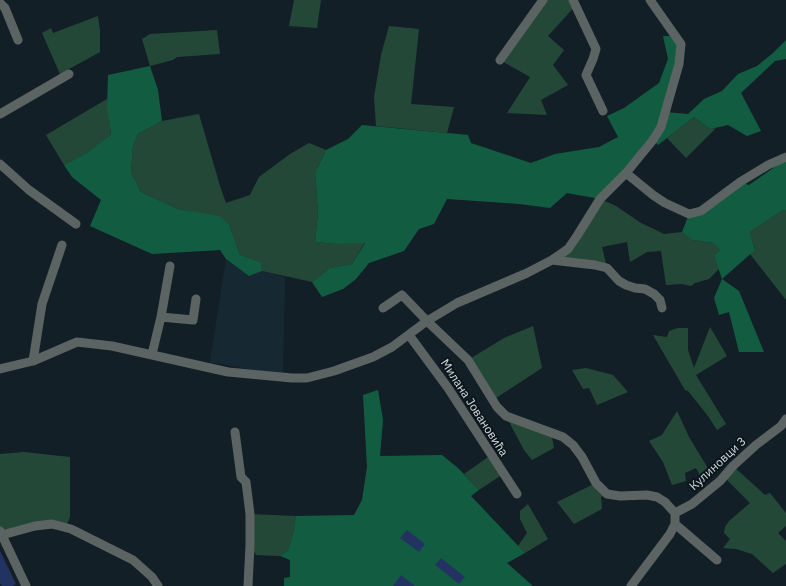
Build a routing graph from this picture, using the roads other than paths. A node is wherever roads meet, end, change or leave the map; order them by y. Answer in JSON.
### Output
{"nodes":[{"id":1,"x":543,"y":0,"type":"edge"},
{"id":2,"x":573,"y":0,"type":"edge"},
{"id":3,"x":650,"y":0,"type":"edge"},
{"id":4,"x":0,"y":3,"type":"edge"},
{"id":5,"x":18,"y":40,"type":"dead end"},
{"id":6,"x":500,"y":60,"type":"dead end"},
{"id":7,"x":69,"y":74,"type":"dead end"},
{"id":8,"x":603,"y":111,"type":"dead end"},
{"id":9,"x":0,"y":114,"type":"edge"},
{"id":10,"x":786,"y":157,"type":"edge"},
{"id":11,"x":0,"y":164,"type":"edge"},
{"id":12,"x":626,"y":173,"type":"junction"},
{"id":13,"x":76,"y":224,"type":"dead end"},
{"id":14,"x":62,"y":245,"type":"dead end"},
{"id":15,"x":552,"y":260,"type":"junction"},
{"id":16,"x":170,"y":266,"type":"dead end"},
{"id":17,"x":196,"y":298,"type":"dead end"},
{"id":18,"x":383,"y":308,"type":"dead end"},
{"id":19,"x":662,"y":308,"type":"dead end"},
{"id":20,"x":162,"y":317,"type":"junction"},
{"id":21,"x":427,"y":321,"type":"junction"},
{"id":22,"x":409,"y":335,"type":"junction"},
{"id":23,"x":152,"y":354,"type":"junction"},
{"id":24,"x":32,"y":361,"type":"junction"},
{"id":25,"x":0,"y":369,"type":"edge"},
{"id":26,"x":786,"y":418,"type":"edge"},
{"id":27,"x":235,"y":432,"type":"dead end"},
{"id":28,"x":517,"y":494,"type":"dead end"},
{"id":29,"x":675,"y":513,"type":"junction"},
{"id":30,"x":675,"y":524,"type":"junction"},
{"id":31,"x":1,"y":533,"type":"edge"},
{"id":32,"x":717,"y":560,"type":"dead end"},
{"id":33,"x":26,"y":586,"type":"edge"},
{"id":34,"x":158,"y":586,"type":"edge"},
{"id":35,"x":248,"y":586,"type":"edge"},
{"id":36,"x":632,"y":586,"type":"edge"}],
"edges":[{"from":1,"to":6,"type":"street"},
{"from":2,"to":8,"type":"street"},
{"from":3,"to":12,"type":"street"},
{"from":4,"to":5,"type":"street"},
{"from":7,"to":9,"type":"street"},
{"from":10,"to":12,"type":"street"},
{"from":11,"to":13,"type":"street"},
{"from":12,"to":15,"type":"street"},
{"from":14,"to":24,"type":"street"},
{"from":15,"to":19,"type":"street"},
{"from":15,"to":21,"type":"street"},
{"from":16,"to":20,"type":"street"},
{"from":17,"to":20,"type":"street"},
{"from":18,"to":21,"type":"street","name":"Милана Јовановића"},
{"from":20,"to":23,"type":"street"},
{"from":21,"to":22,"type":"street"},
{"from":21,"to":29,"type":"street","name":"Милана Јовановића"},
{"from":22,"to":23,"type":"street"},
{"from":22,"to":28,"type":"street","name":"Милана Јовановића"},
{"from":23,"to":24,"type":"street"},
{"from":24,"to":25,"type":"street"},
{"from":26,"to":29,"type":"street","name":"Кулиновци 3"},
{"from":27,"to":35,"type":"street"},
{"from":29,"to":30,"type":"street"},
{"from":30,"to":32,"type":"street"},
{"from":30,"to":36,"type":"street"},
{"from":31,"to":33,"type":"street"},
{"from":31,"to":34,"type":"street"}]}
